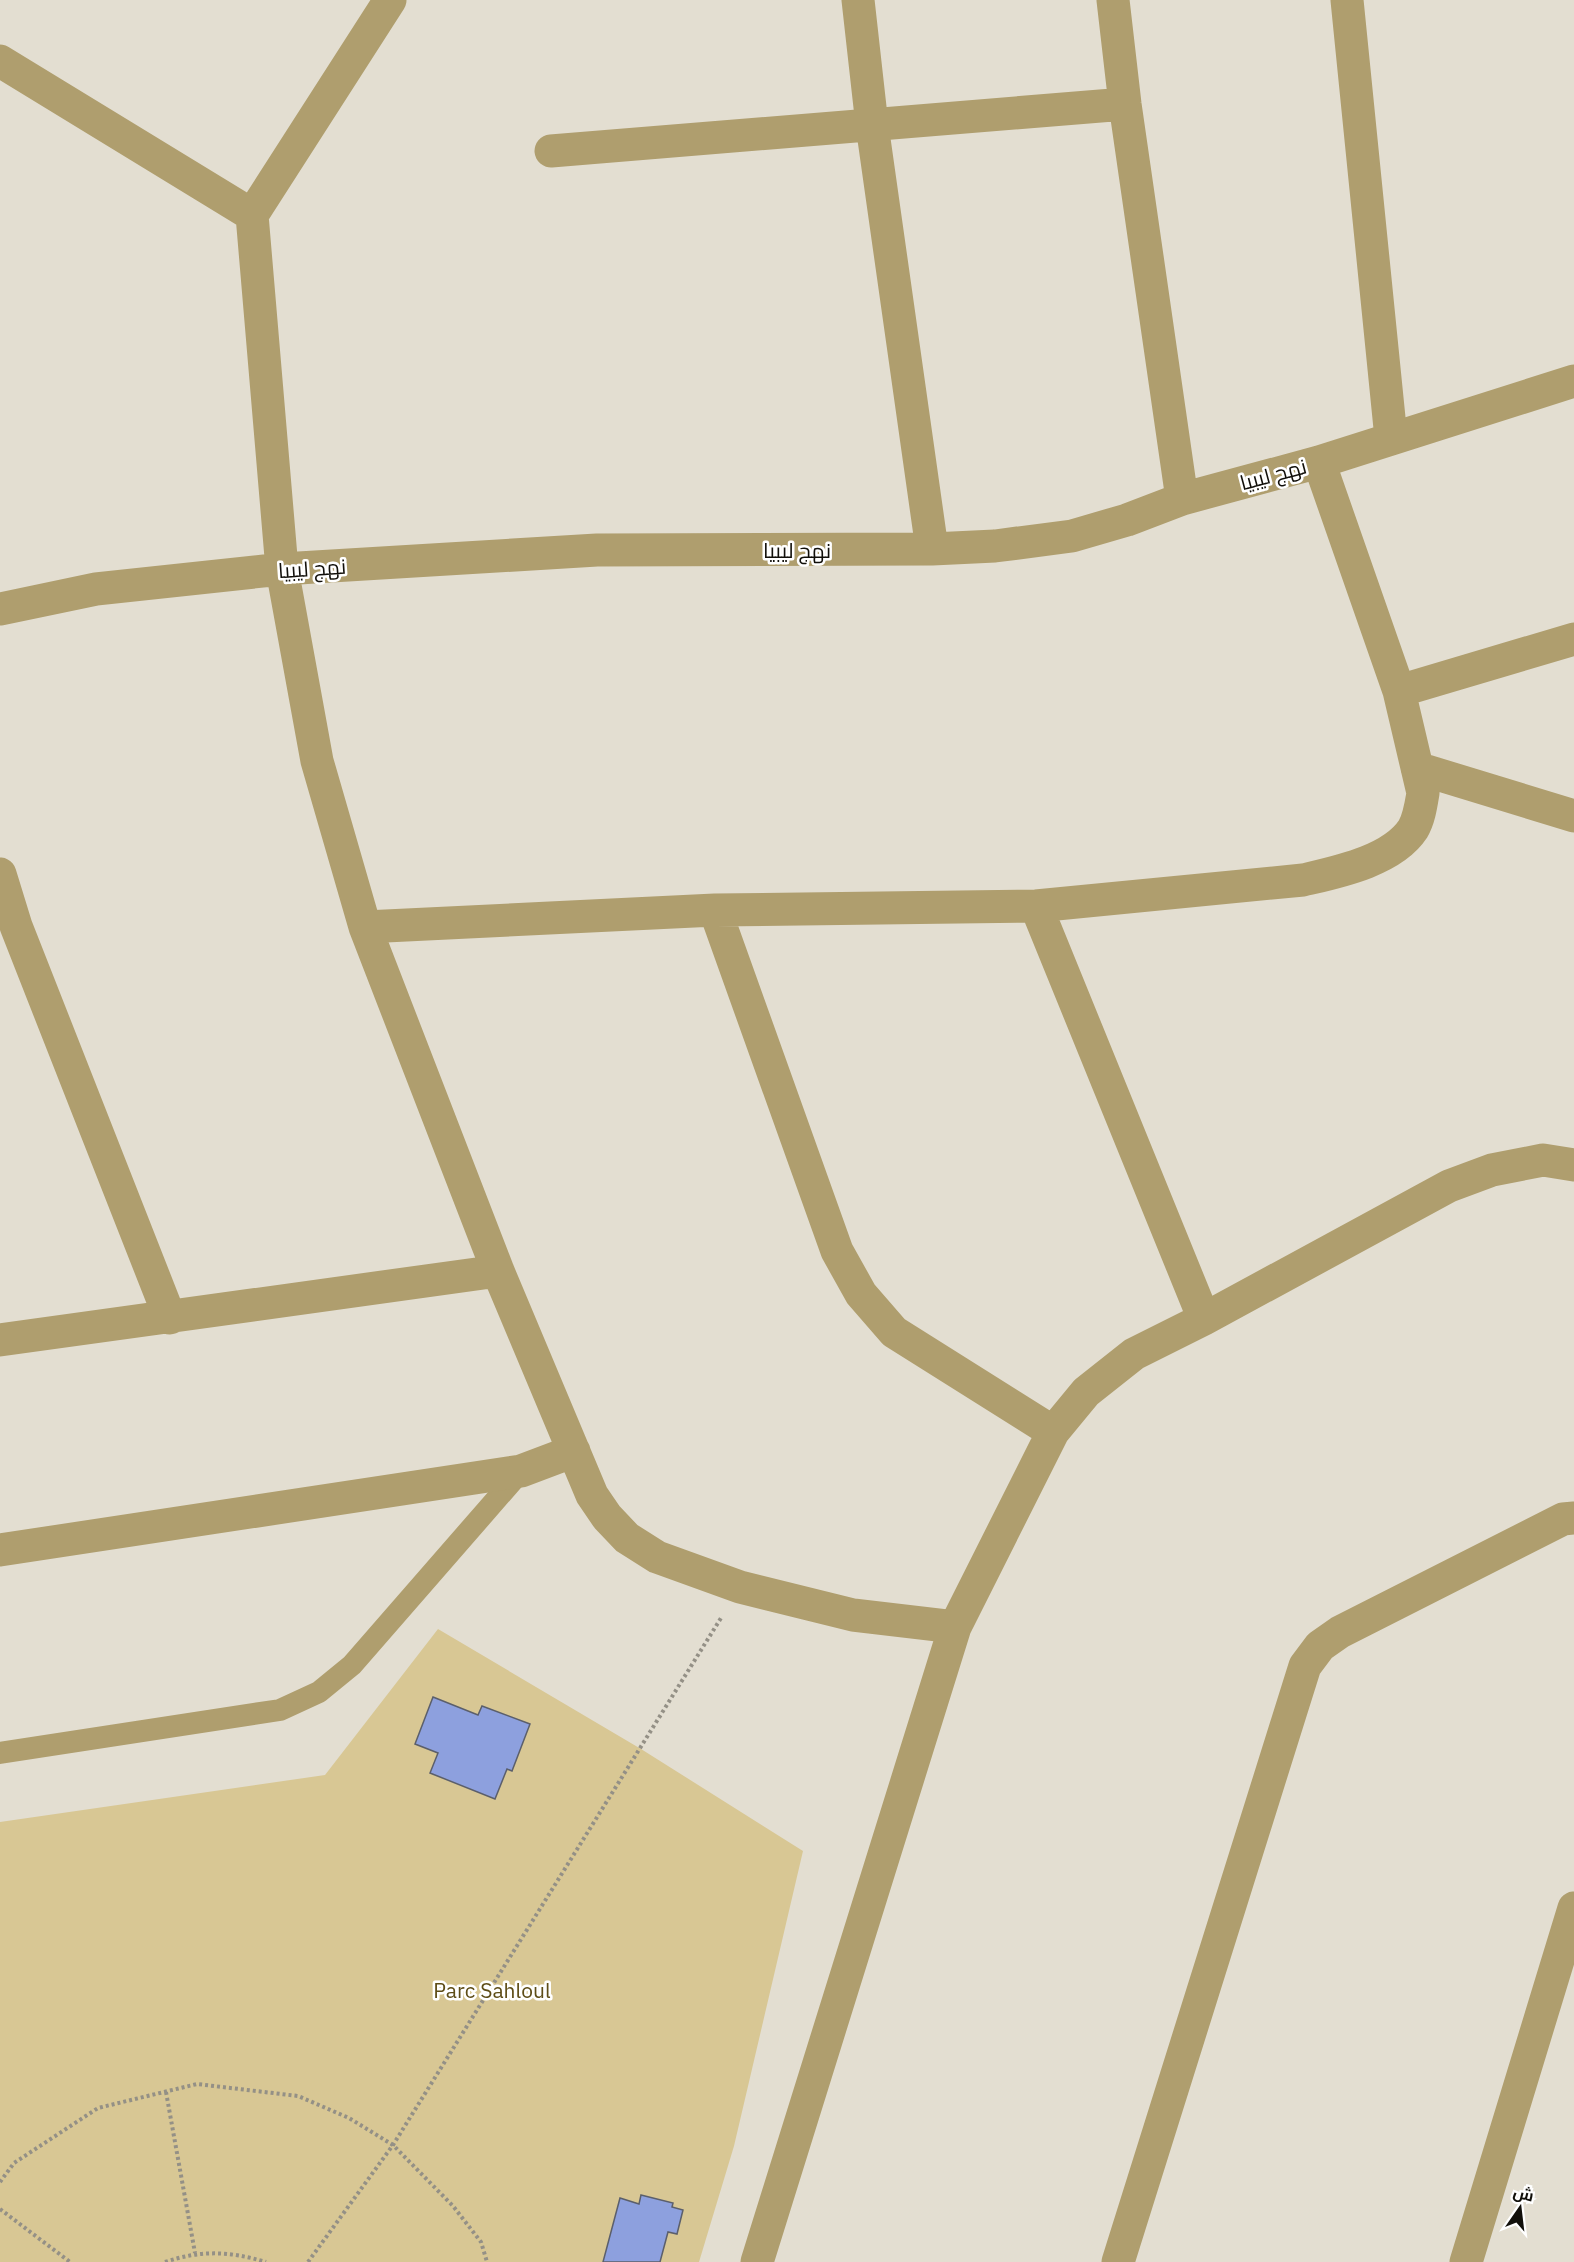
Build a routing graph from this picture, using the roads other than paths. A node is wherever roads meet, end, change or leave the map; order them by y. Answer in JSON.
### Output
{"nodes":[{"id":1,"x":390,"y":0,"type":"edge"},
{"id":2,"x":858,"y":0,"type":"edge"},
{"id":3,"x":1113,"y":0,"type":"edge"},
{"id":4,"x":1347,"y":0,"type":"edge"},
{"id":5,"x":0,"y":61,"type":"edge"},
{"id":6,"x":1125,"y":104,"type":"junction"},
{"id":7,"x":872,"y":125,"type":"junction"},
{"id":8,"x":551,"y":151,"type":"dead end"},
{"id":9,"x":252,"y":215,"type":"junction"},
{"id":10,"x":1574,"y":381,"type":"edge"},
{"id":11,"x":1391,"y":438,"type":"junction"},
{"id":12,"x":1319,"y":462,"type":"junction"},
{"id":13,"x":1182,"y":499,"type":"junction"},
{"id":14,"x":932,"y":549,"type":"junction"},
{"id":15,"x":282,"y":570,"type":"junction"},
{"id":16,"x":0,"y":609,"type":"edge"},
{"id":17,"x":1574,"y":639,"type":"edge"},
{"id":18,"x":1399,"y":691,"type":"junction"},
{"id":19,"x":1417,"y":768,"type":"junction"},
{"id":20,"x":1574,"y":816,"type":"edge"},
{"id":21,"x":0,"y":874,"type":"edge"},
{"id":22,"x":1036,"y":906,"type":"junction"},
{"id":23,"x":715,"y":910,"type":"junction"},
{"id":24,"x":365,"y":927,"type":"junction"},
{"id":25,"x":8,"y":929,"type":"edge"},
{"id":26,"x":1574,"y":1165,"type":"edge"},
{"id":27,"x":498,"y":1271,"type":"junction"},
{"id":28,"x":170,"y":1318,"type":"junction"},
{"id":29,"x":1204,"y":1319,"type":"junction"},
{"id":30,"x":0,"y":1340,"type":"edge"},
{"id":31,"x":1053,"y":1432,"type":"junction"},
{"id":32,"x":574,"y":1451,"type":"junction"},
{"id":33,"x":521,"y":1471,"type":"junction"},
{"id":34,"x":1574,"y":1518,"type":"edge"},
{"id":35,"x":0,"y":1550,"type":"edge"},
{"id":36,"x":955,"y":1627,"type":"junction"},
{"id":37,"x":0,"y":1753,"type":"edge"},
{"id":38,"x":1574,"y":1908,"type":"edge"},
{"id":39,"x":757,"y":2262,"type":"edge"},
{"id":40,"x":1118,"y":2262,"type":"edge"},
{"id":41,"x":1466,"y":2262,"type":"edge"}],
"edges":[{"from":1,"to":9,"type":"street"},
{"from":2,"to":7,"type":"street"},
{"from":3,"to":6,"type":"street"},
{"from":4,"to":11,"type":"street"},
{"from":5,"to":9,"type":"street"},
{"from":6,"to":7,"type":"street"},
{"from":6,"to":13,"type":"street"},
{"from":7,"to":8,"type":"street"},
{"from":7,"to":14,"type":"street"},
{"from":9,"to":15,"type":"street"},
{"from":10,"to":11,"type":"street","name":"نهج ليبيا"},
{"from":11,"to":12,"type":"street","name":"نهج ليبيا"},
{"from":12,"to":13,"type":"street","name":"نهج ليبيا"},
{"from":12,"to":18,"type":"street"},
{"from":13,"to":14,"type":"street","name":"نهج ليبيا"},
{"from":14,"to":15,"type":"street","name":"نهج ليبيا"},
{"from":15,"to":16,"type":"street","name":"نهج ليبيا"},
{"from":15,"to":24,"type":"street"},
{"from":17,"to":18,"type":"street"},
{"from":18,"to":19,"type":"street"},
{"from":19,"to":20,"type":"street"},
{"from":19,"to":22,"type":"street"},
{"from":21,"to":25,"type":"street"},
{"from":22,"to":23,"type":"street"},
{"from":22,"to":29,"type":"street"},
{"from":23,"to":24,"type":"street"},
{"from":23,"to":31,"type":"street"},
{"from":24,"to":27,"type":"street"},
{"from":25,"to":28,"type":"street"},
{"from":26,"to":29,"type":"street"},
{"from":27,"to":28,"type":"street"},
{"from":27,"to":32,"type":"street"},
{"from":28,"to":30,"type":"street"},
{"from":29,"to":31,"type":"street"},
{"from":31,"to":36,"type":"street"},
{"from":32,"to":33,"type":"street"},
{"from":32,"to":36,"type":"street"},
{"from":33,"to":35,"type":"street"},
{"from":33,"to":37,"type":"lane"},
{"from":34,"to":40,"type":"street"},
{"from":36,"to":39,"type":"street"},
{"from":38,"to":41,"type":"street"}]}
